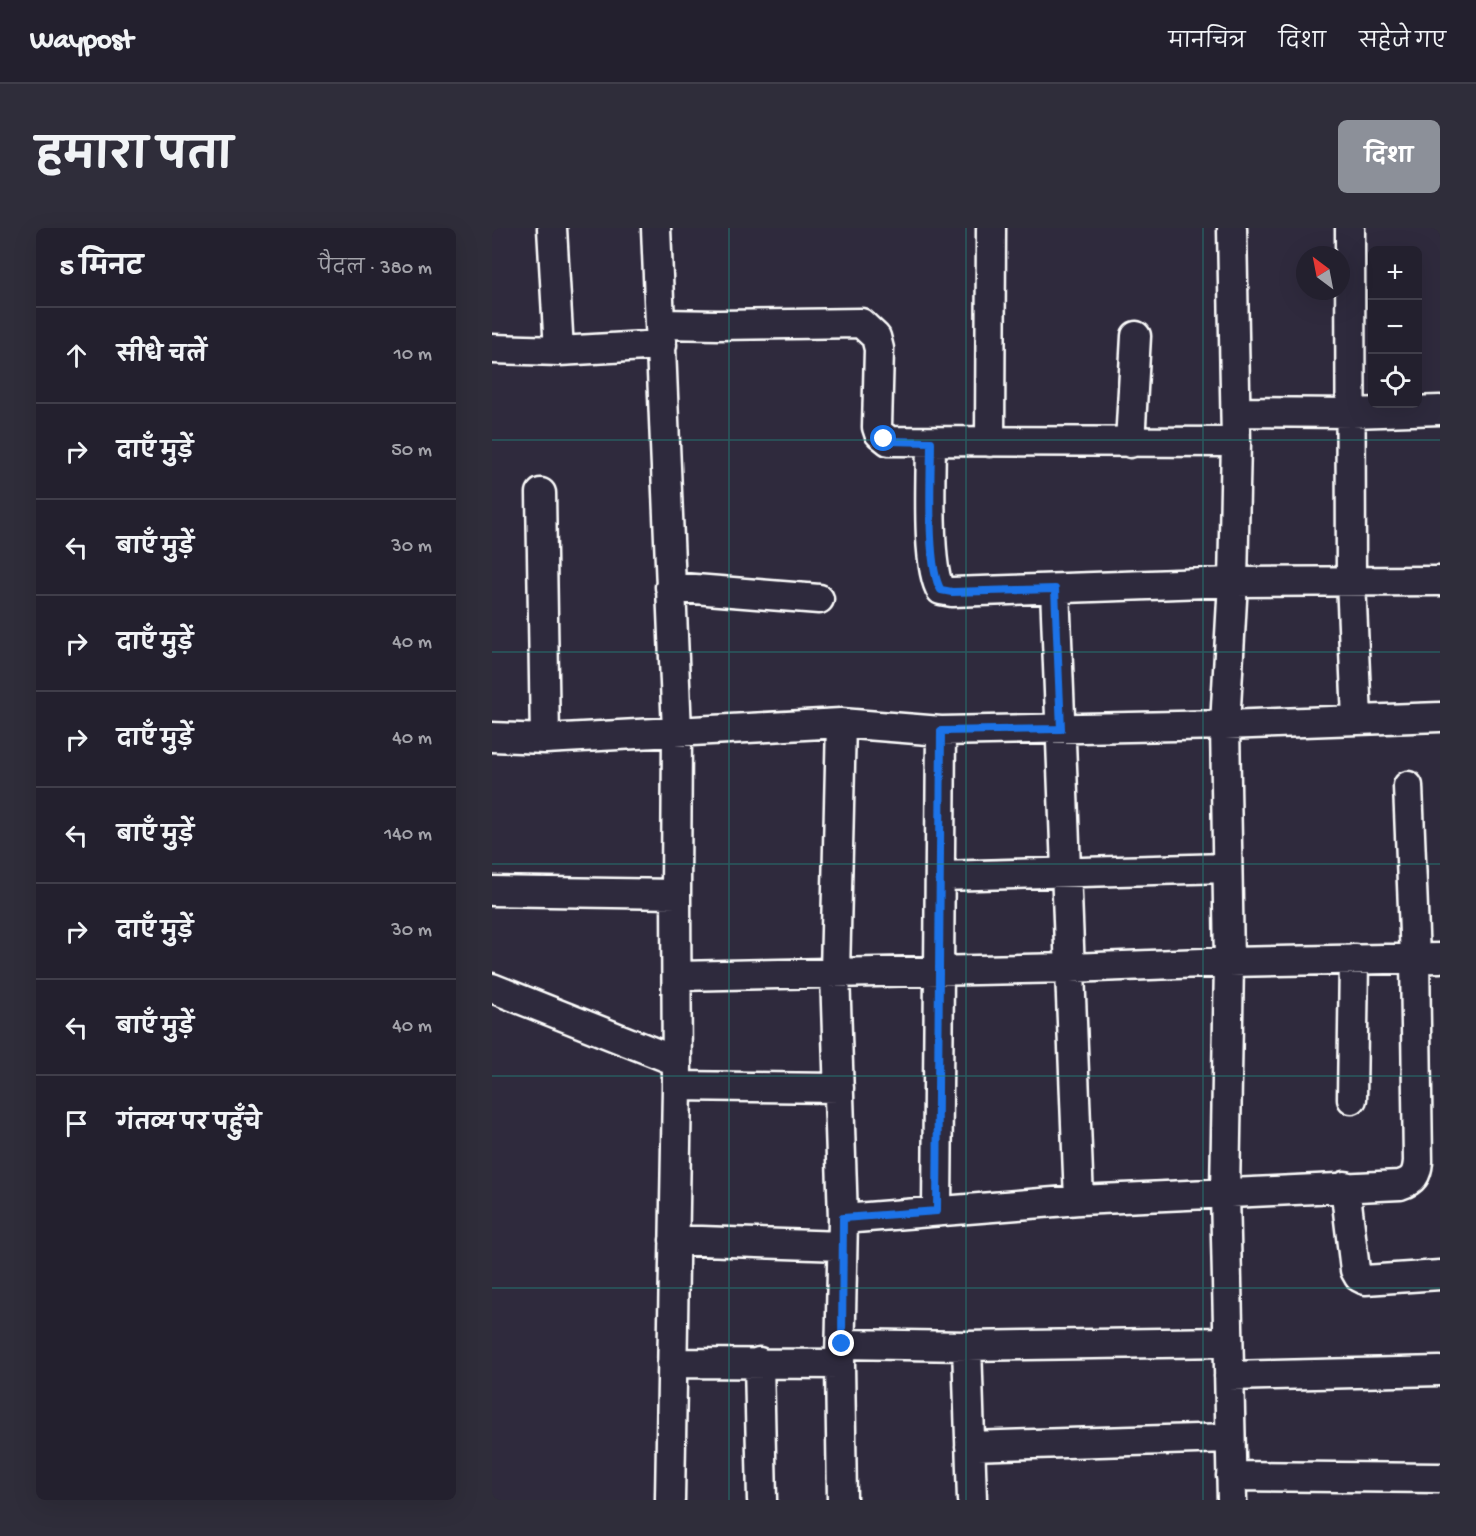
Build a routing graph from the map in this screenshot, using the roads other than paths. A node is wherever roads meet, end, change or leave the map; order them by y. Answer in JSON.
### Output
{"nodes":[{"id":1,"x":552,"y":228,"type":"edge"},
{"id":2,"x":656,"y":228,"type":"edge"},
{"id":3,"x":991,"y":228,"type":"edge"},
{"id":4,"x":1232,"y":228,"type":"edge"},
{"id":5,"x":1350,"y":228,"type":"edge"},
{"id":6,"x":662,"y":334,"type":"junction"},
{"id":7,"x":1136,"y":336,"type":"dead end"},
{"id":8,"x":492,"y":349,"type":"edge"},
{"id":9,"x":559,"y":351,"type":"junction"},
{"id":10,"x":1440,"y":410,"type":"edge"},
{"id":11,"x":1236,"y":412,"type":"junction"},
{"id":12,"x":1352,"y":413,"type":"junction"},
{"id":13,"x":931,"y":442,"type":"junction"},
{"id":14,"x":990,"y":442,"type":"junction"},
{"id":15,"x":1130,"y":442,"type":"junction"},
{"id":16,"x":1236,"y":442,"type":"junction"},
{"id":17,"x":541,"y":493,"type":"dead end"},
{"id":18,"x":1351,"y":581,"type":"junction"},
{"id":19,"x":1440,"y":581,"type":"edge"},
{"id":20,"x":1233,"y":582,"type":"junction"},
{"id":21,"x":670,"y":587,"type":"junction"},
{"id":22,"x":1055,"y":589,"type":"junction"},
{"id":23,"x":819,"y":599,"type":"dead end"},
{"id":24,"x":1440,"y":717,"type":"edge"},
{"id":25,"x":1357,"y":719,"type":"junction"},
{"id":26,"x":841,"y":723,"type":"junction"},
{"id":27,"x":1225,"y":725,"type":"junction"},
{"id":28,"x":1061,"y":729,"type":"junction"},
{"id":29,"x":677,"y":731,"type":"junction"},
{"id":30,"x":941,"y":731,"type":"junction"},
{"id":31,"x":492,"y":737,"type":"edge"},
{"id":32,"x":545,"y":739,"type":"junction"},
{"id":33,"x":1408,"y":786,"type":"dead end"},
{"id":34,"x":1227,"y":868,"type":"junction"},
{"id":35,"x":1066,"y":872,"type":"junction"},
{"id":36,"x":940,"y":876,"type":"junction"},
{"id":37,"x":492,"y":891,"type":"edge"},
{"id":38,"x":676,"y":894,"type":"junction"},
{"id":39,"x":1428,"y":958,"type":"edge"},
{"id":40,"x":1354,"y":959,"type":"junction"},
{"id":41,"x":1229,"y":962,"type":"junction"},
{"id":42,"x":1070,"y":968,"type":"junction"},
{"id":43,"x":939,"y":971,"type":"junction"},
{"id":44,"x":835,"y":973,"type":"junction"},
{"id":45,"x":677,"y":976,"type":"junction"},
{"id":46,"x":492,"y":988,"type":"edge"},
{"id":47,"x":677,"y":1074,"type":"junction"},
{"id":48,"x":839,"y":1088,"type":"junction"},
{"id":49,"x":1352,"y":1099,"type":"dead end"},
{"id":50,"x":1345,"y":1186,"type":"junction"},
{"id":51,"x":1225,"y":1193,"type":"junction"},
{"id":52,"x":1079,"y":1200,"type":"junction"},
{"id":53,"x":937,"y":1211,"type":"junction"},
{"id":54,"x":843,"y":1232,"type":"junction"},
{"id":55,"x":674,"y":1240,"type":"junction"},
{"id":56,"x":1440,"y":1275,"type":"edge"},
{"id":57,"x":1228,"y":1342,"type":"junction"},
{"id":58,"x":967,"y":1346,"type":"junction"},
{"id":59,"x":841,"y":1354,"type":"junction"},
{"id":60,"x":759,"y":1362,"type":"junction"},
{"id":61,"x":672,"y":1363,"type":"junction"},
{"id":62,"x":1440,"y":1371,"type":"edge"},
{"id":63,"x":1229,"y":1376,"type":"junction"},
{"id":64,"x":1230,"y":1438,"type":"junction"},
{"id":65,"x":970,"y":1446,"type":"junction"},
{"id":66,"x":1440,"y":1478,"type":"edge"},
{"id":67,"x":1232,"y":1488,"type":"edge"},
{"id":68,"x":670,"y":1500,"type":"edge"},
{"id":69,"x":762,"y":1500,"type":"edge"},
{"id":70,"x":842,"y":1500,"type":"edge"},
{"id":71,"x":972,"y":1500,"type":"edge"}],
"edges":[{"from":1,"to":9,"type":"street"},
{"from":2,"to":6,"type":"street"},
{"from":3,"to":14,"type":"street"},
{"from":4,"to":11,"type":"street"},
{"from":5,"to":12,"type":"street"},
{"from":6,"to":9,"type":"street"},
{"from":6,"to":13,"type":"street"},
{"from":6,"to":21,"type":"street"},
{"from":7,"to":15,"type":"street"},
{"from":8,"to":9,"type":"street"},
{"from":10,"to":12,"type":"street"},
{"from":11,"to":12,"type":"street"},
{"from":11,"to":16,"type":"street"},
{"from":12,"to":18,"type":"street"},
{"from":13,"to":14,"type":"street"},
{"from":13,"to":22,"type":"street"},
{"from":14,"to":15,"type":"street"},
{"from":15,"to":16,"type":"street"},
{"from":16,"to":20,"type":"street"},
{"from":17,"to":32,"type":"street"},
{"from":18,"to":19,"type":"street"},
{"from":18,"to":20,"type":"street"},
{"from":18,"to":25,"type":"street"},
{"from":20,"to":22,"type":"street"},
{"from":20,"to":27,"type":"street"},
{"from":21,"to":23,"type":"street"},
{"from":21,"to":29,"type":"street"},
{"from":22,"to":28,"type":"street"},
{"from":24,"to":25,"type":"street"},
{"from":25,"to":27,"type":"street"},
{"from":26,"to":29,"type":"street"},
{"from":26,"to":30,"type":"street"},
{"from":26,"to":44,"type":"street"},
{"from":27,"to":28,"type":"street"},
{"from":27,"to":34,"type":"street"},
{"from":28,"to":30,"type":"street"},
{"from":28,"to":35,"type":"street"},
{"from":29,"to":32,"type":"street"},
{"from":29,"to":38,"type":"street"},
{"from":30,"to":36,"type":"street"},
{"from":31,"to":32,"type":"street"},
{"from":33,"to":39,"type":"street"},
{"from":34,"to":35,"type":"street"},
{"from":34,"to":41,"type":"street"},
{"from":35,"to":36,"type":"street"},
{"from":35,"to":42,"type":"street"},
{"from":36,"to":43,"type":"street"},
{"from":37,"to":38,"type":"street"},
{"from":38,"to":45,"type":"street"},
{"from":39,"to":40,"type":"street"},
{"from":39,"to":50,"type":"street"},
{"from":40,"to":41,"type":"street"},
{"from":40,"to":49,"type":"street"},
{"from":41,"to":42,"type":"street"},
{"from":41,"to":51,"type":"street"},
{"from":42,"to":43,"type":"street"},
{"from":42,"to":52,"type":"street"},
{"from":43,"to":44,"type":"street"},
{"from":43,"to":53,"type":"street"},
{"from":44,"to":45,"type":"street"},
{"from":44,"to":48,"type":"street"},
{"from":45,"to":47,"type":"street"},
{"from":46,"to":47,"type":"street"},
{"from":47,"to":48,"type":"street"},
{"from":47,"to":55,"type":"street"},
{"from":48,"to":54,"type":"street"},
{"from":50,"to":51,"type":"street"},
{"from":50,"to":56,"type":"street"},
{"from":51,"to":52,"type":"street"},
{"from":51,"to":57,"type":"street"},
{"from":52,"to":53,"type":"street"},
{"from":53,"to":54,"type":"street"},
{"from":54,"to":55,"type":"street"},
{"from":54,"to":59,"type":"street"},
{"from":55,"to":61,"type":"street"},
{"from":57,"to":58,"type":"street"},
{"from":57,"to":63,"type":"street"},
{"from":58,"to":59,"type":"street"},
{"from":58,"to":65,"type":"street"},
{"from":59,"to":60,"type":"street"},
{"from":59,"to":70,"type":"street"},
{"from":60,"to":61,"type":"street"},
{"from":60,"to":69,"type":"street"},
{"from":61,"to":68,"type":"street"},
{"from":62,"to":63,"type":"street"},
{"from":63,"to":64,"type":"street"},
{"from":64,"to":65,"type":"street"},
{"from":64,"to":67,"type":"street"},
{"from":65,"to":71,"type":"street"},
{"from":66,"to":67,"type":"street"}]}
